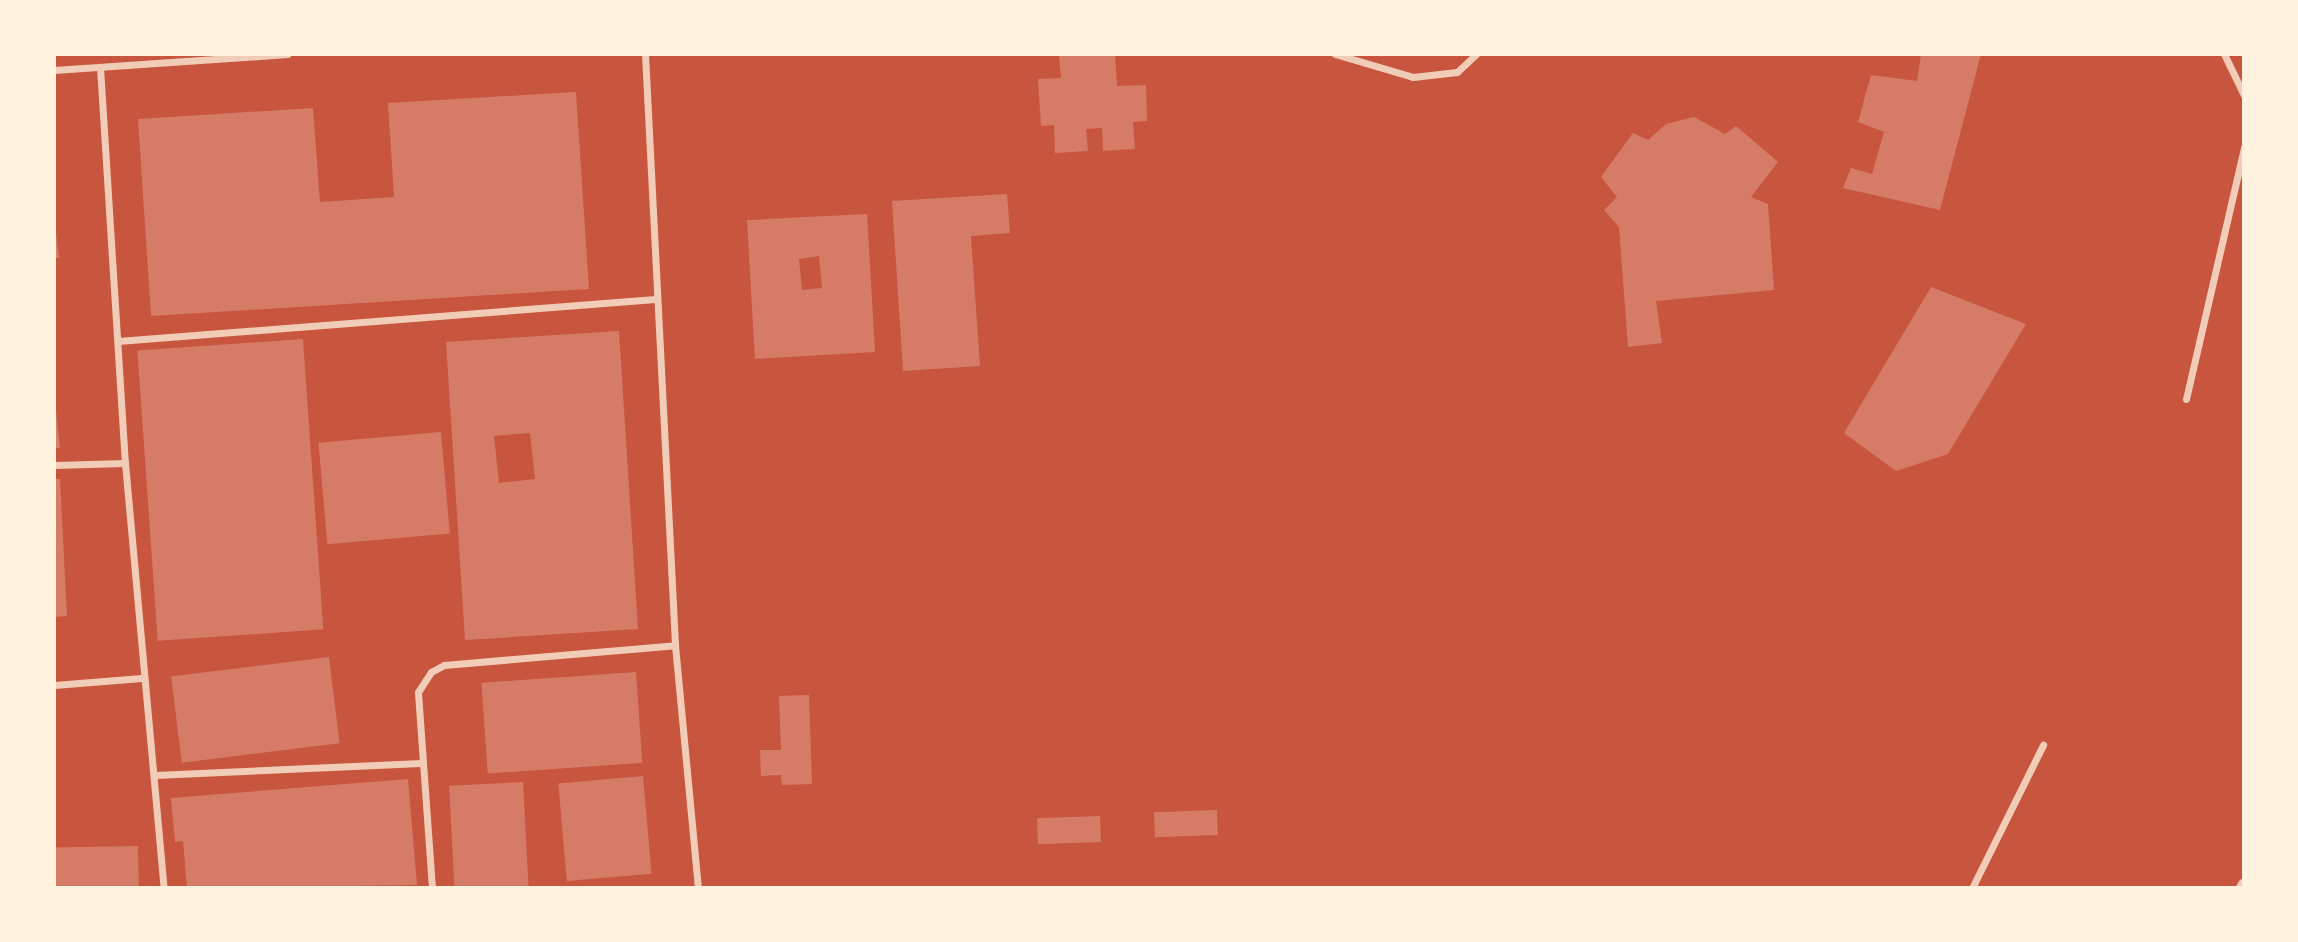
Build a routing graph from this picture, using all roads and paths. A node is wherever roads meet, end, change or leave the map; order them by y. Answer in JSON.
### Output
{"nodes":[{"id":1,"x":288,"y":54,"type":"edge"},
{"id":2,"x":645,"y":54,"type":"edge"},
{"id":3,"x":1335,"y":54,"type":"edge"},
{"id":4,"x":1476,"y":54,"type":"edge"},
{"id":5,"x":2224,"y":54,"type":"edge"},
{"id":6,"x":100,"y":67,"type":"junction"},
{"id":7,"x":54,"y":70,"type":"edge"},
{"id":8,"x":2244,"y":95,"type":"edge"},
{"id":9,"x":2244,"y":147,"type":"edge"},
{"id":10,"x":655,"y":299,"type":"junction"},
{"id":11,"x":118,"y":341,"type":"junction"},
{"id":12,"x":2186,"y":398,"type":"dead end"},
{"id":13,"x":125,"y":463,"type":"junction"},
{"id":14,"x":54,"y":465,"type":"edge"},
{"id":15,"x":675,"y":645,"type":"junction"},
{"id":16,"x":142,"y":678,"type":"junction"},
{"id":17,"x":54,"y":685,"type":"edge"},
{"id":18,"x":2043,"y":745,"type":"dead end"},
{"id":19,"x":421,"y":763,"type":"junction"},
{"id":20,"x":155,"y":775,"type":"junction"},
{"id":21,"x":164,"y":888,"type":"edge"},
{"id":22,"x":432,"y":888,"type":"edge"},
{"id":23,"x":698,"y":888,"type":"edge"},
{"id":24,"x":1972,"y":888,"type":"edge"}],
"edges":[{"from":1,"to":6,"type":"street"},
{"from":2,"to":10,"type":"street"},
{"from":3,"to":4,"type":"street"},
{"from":5,"to":8,"type":"street"},
{"from":6,"to":7,"type":"street"},
{"from":6,"to":11,"type":"street"},
{"from":9,"to":12,"type":"street"},
{"from":10,"to":11,"type":"street"},
{"from":10,"to":15,"type":"street"},
{"from":11,"to":13,"type":"street"},
{"from":13,"to":14,"type":"street"},
{"from":13,"to":16,"type":"street"},
{"from":15,"to":19,"type":"street"},
{"from":15,"to":23,"type":"street"},
{"from":16,"to":17,"type":"street"},
{"from":16,"to":20,"type":"street"},
{"from":18,"to":24,"type":"street"},
{"from":19,"to":20,"type":"street"},
{"from":19,"to":22,"type":"street"},
{"from":20,"to":21,"type":"street"}]}
